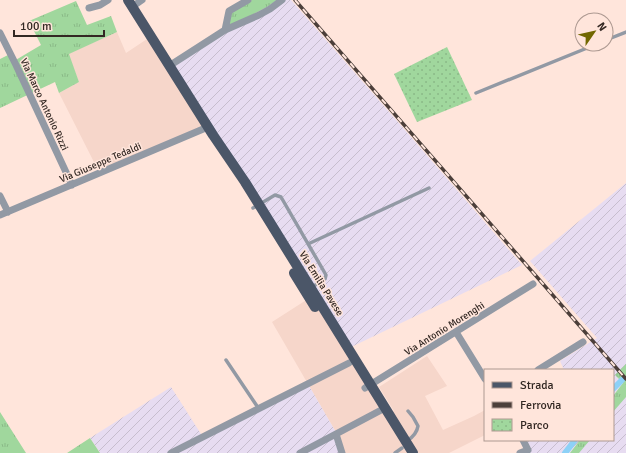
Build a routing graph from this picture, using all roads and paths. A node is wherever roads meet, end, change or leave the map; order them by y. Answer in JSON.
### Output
{"nodes":[{"id":1,"x":108,"y":0,"type":"edge"},
{"id":2,"x":142,"y":0,"type":"edge"},
{"id":3,"x":248,"y":0,"type":"edge"},
{"id":4,"x":282,"y":0,"type":"edge"},
{"id":5,"x":130,"y":3,"type":"edge"},
{"id":6,"x":88,"y":8,"type":"dead end"},
{"id":7,"x":225,"y":30,"type":"junction"},
{"id":8,"x":626,"y":32,"type":"edge"},
{"id":9,"x":0,"y":33,"type":"edge"},
{"id":10,"x":614,"y":37,"type":"edge"},
{"id":11,"x":578,"y":52,"type":"edge"},
{"id":12,"x":169,"y":66,"type":"junction"},
{"id":13,"x":476,"y":94,"type":"dead end"},
{"id":14,"x":208,"y":127,"type":"junction"},
{"id":15,"x":72,"y":185,"type":"junction"},
{"id":16,"x":429,"y":188,"type":"dead end"},
{"id":17,"x":0,"y":196,"type":"edge"},
{"id":18,"x":256,"y":206,"type":"junction"},
{"id":19,"x":8,"y":212,"type":"junction"},
{"id":20,"x":0,"y":216,"type":"edge"},
{"id":21,"x":308,"y":244,"type":"junction"},
{"id":22,"x":533,"y":284,"type":"dead end"},
{"id":23,"x":312,"y":293,"type":"junction"},
{"id":24,"x":456,"y":332,"type":"junction"},
{"id":25,"x":583,"y":342,"type":"dead end"},
{"id":26,"x":226,"y":360,"type":"dead end"},
{"id":27,"x":349,"y":363,"type":"junction"},
{"id":28,"x":540,"y":369,"type":"edge"},
{"id":29,"x":484,"y":377,"type":"edge"},
{"id":30,"x":368,"y":386,"type":"junction"},
{"id":31,"x":258,"y":409,"type":"junction"},
{"id":32,"x":383,"y":409,"type":"junction"},
{"id":33,"x":408,"y":411,"type":"dead end"},
{"id":34,"x":336,"y":434,"type":"junction"},
{"id":35,"x":524,"y":441,"type":"edge"},
{"id":36,"x":402,"y":449,"type":"edge"},
{"id":37,"x":171,"y":453,"type":"edge"},
{"id":38,"x":300,"y":453,"type":"edge"},
{"id":39,"x":342,"y":453,"type":"edge"},
{"id":40,"x":414,"y":453,"type":"edge"},
{"id":41,"x":520,"y":453,"type":"edge"}],
"edges":[{"from":1,"to":6,"type":"street"},
{"from":2,"to":5,"type":"street","name":"Via Emilia Pavese"},
{"from":3,"to":7,"type":"street"},
{"from":4,"to":7,"type":"street"},
{"from":5,"to":12,"type":"main road","name":"Via Emilia Pavese"},
{"from":7,"to":12,"type":"street"},
{"from":8,"to":10,"type":"lane"},
{"from":9,"to":15,"type":"street","name":"Via Marco Antonio Rizzi"},
{"from":11,"to":13,"type":"lane"},
{"from":12,"to":14,"type":"main road","name":"Via Emilia Pavese"},
{"from":14,"to":15,"type":"street","name":"Via Giuseppe Tedaldi"},
{"from":14,"to":18,"type":"main road","name":"Via Emilia Pavese"},
{"from":15,"to":19,"type":"street","name":"Via Giuseppe Tedaldi"},
{"from":16,"to":21,"type":"lane"},
{"from":17,"to":19,"type":"street"},
{"from":18,"to":21,"type":"lane"},
{"from":18,"to":23,"type":"main road","name":"Via Emilia Pavese"},
{"from":19,"to":20,"type":"street","name":"Via Giuseppe Tedaldi"},
{"from":21,"to":23,"type":"lane"},
{"from":22,"to":24,"type":"street","name":"Via Antonio Morenghi"},
{"from":23,"to":27,"type":"main road","name":"Via Emilia Pavese"},
{"from":23,"to":30,"type":"main road","name":"Via Emilia Pavese"},
{"from":24,"to":29,"type":"street"},
{"from":24,"to":30,"type":"street","name":"Via Antonio Morenghi"},
{"from":25,"to":28,"type":"street"},
{"from":26,"to":31,"type":"lane"},
{"from":27,"to":30,"type":"main road","name":"Via Emilia Pavese"},
{"from":27,"to":31,"type":"street"},
{"from":30,"to":32,"type":"main road","name":"Via Emilia Pavese"},
{"from":31,"to":37,"type":"street"},
{"from":32,"to":34,"type":"street"},
{"from":32,"to":36,"type":"main road","name":"Via Emilia Pavese"},
{"from":33,"to":36,"type":"lane"},
{"from":34,"to":38,"type":"street"},
{"from":34,"to":39,"type":"street"},
{"from":35,"to":41,"type":"street"},
{"from":36,"to":40,"type":"main road","name":"Via Emilia Pavese"}]}
